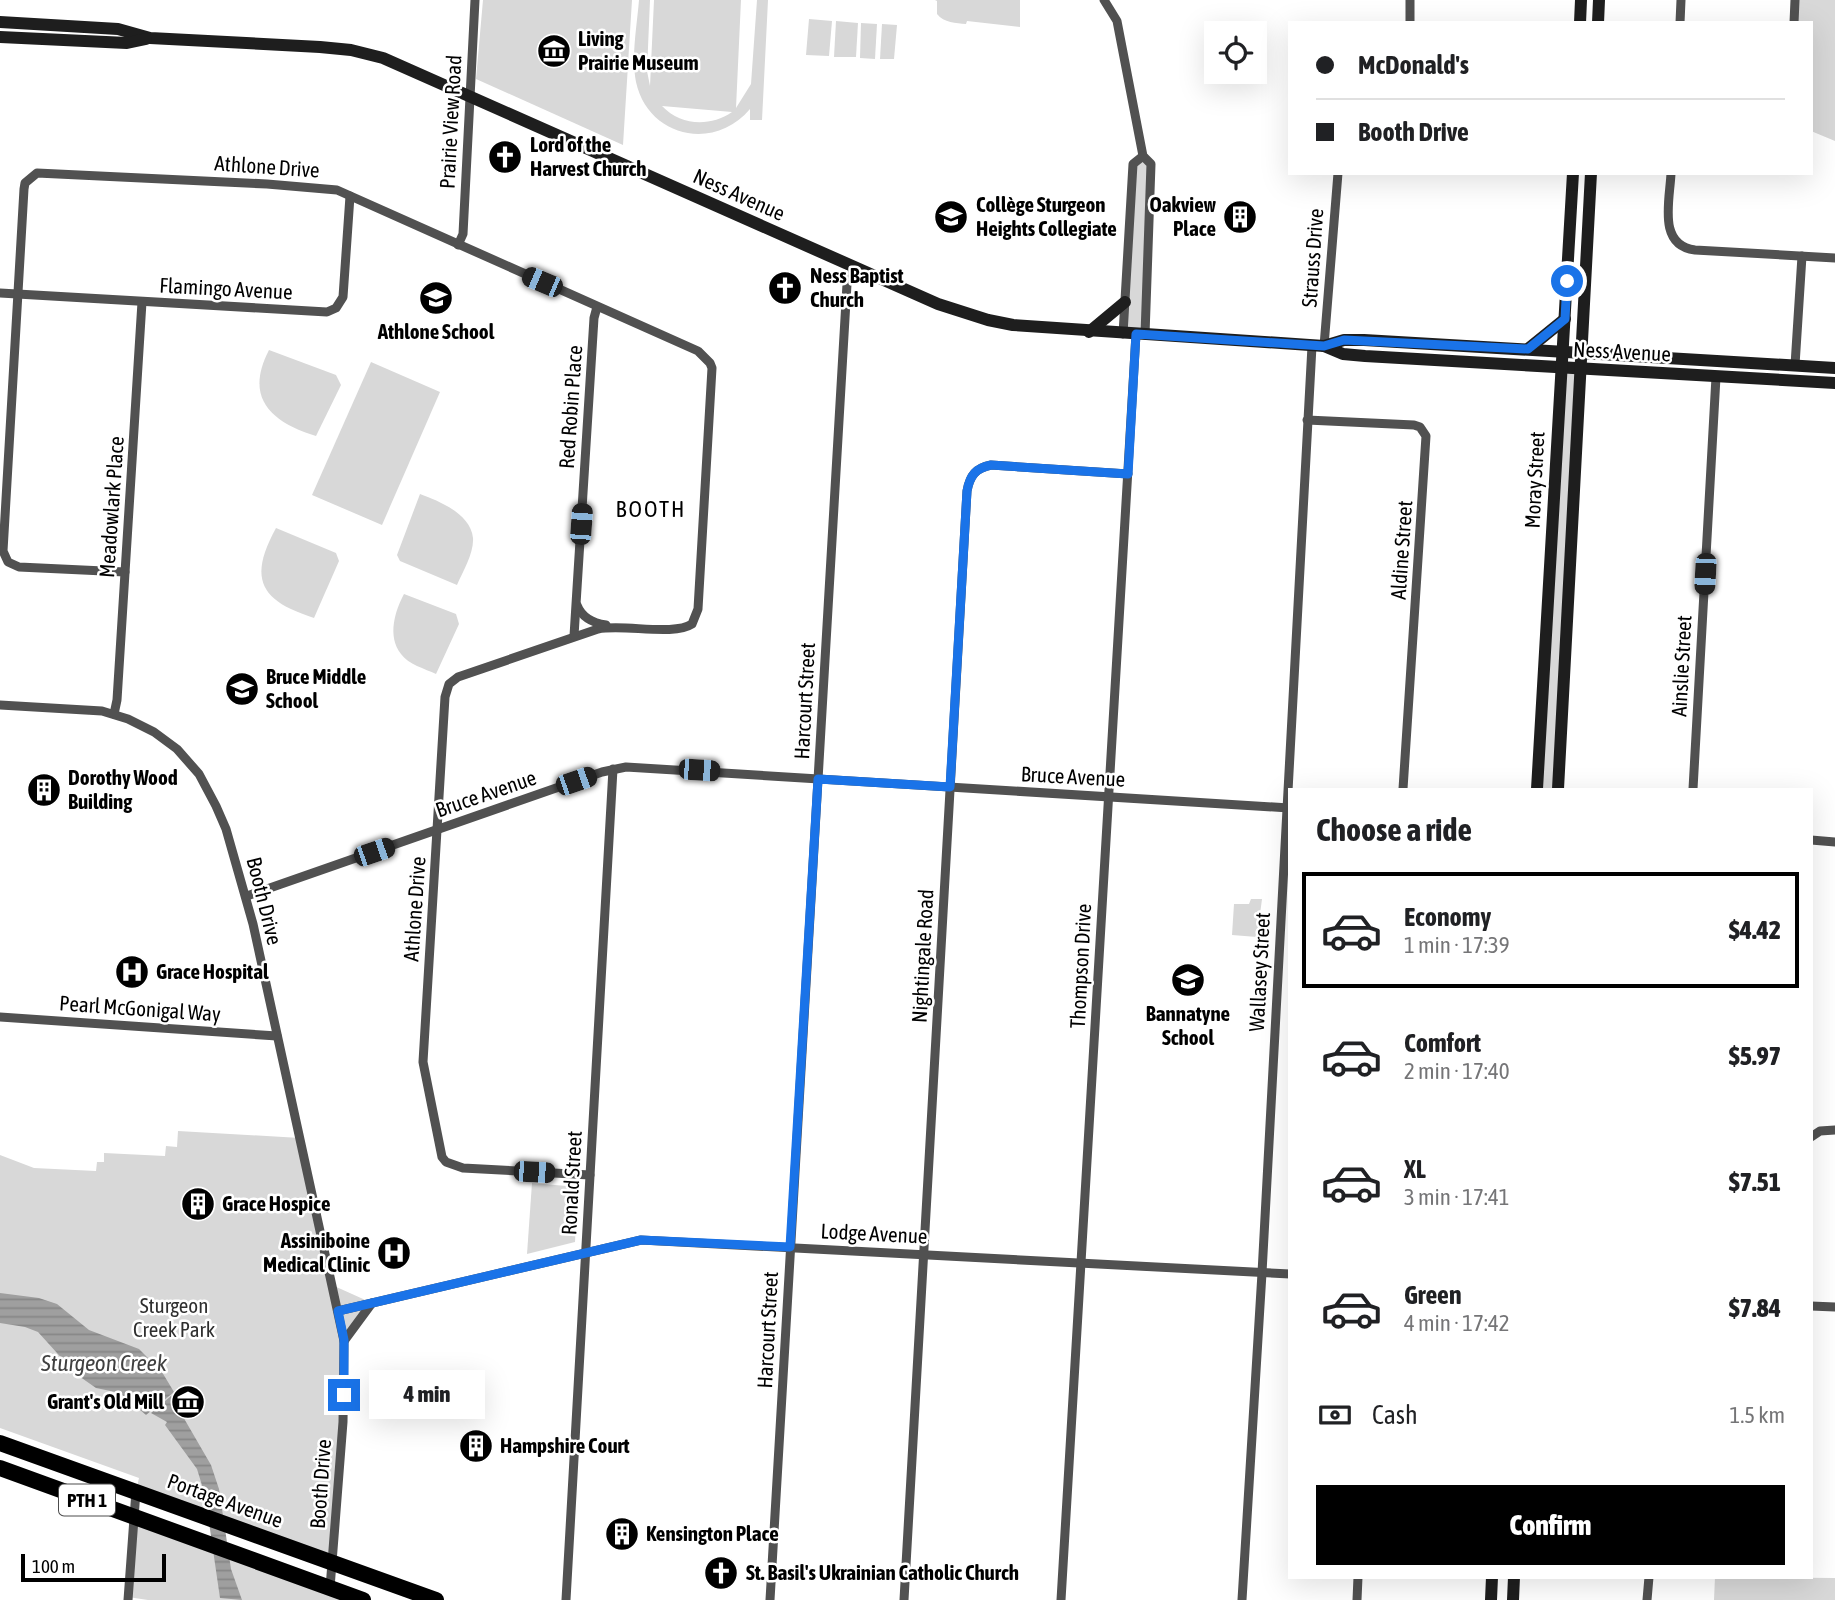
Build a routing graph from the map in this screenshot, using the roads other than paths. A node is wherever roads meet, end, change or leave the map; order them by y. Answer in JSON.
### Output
{"nodes":[{"id":1,"x":475,"y":0,"type":"edge"},
{"id":2,"x":1104,"y":0,"type":"edge"},
{"id":3,"x":1410,"y":0,"type":"edge"},
{"id":4,"x":1581,"y":0,"type":"edge"},
{"id":5,"x":1599,"y":0,"type":"edge"},
{"id":6,"x":1681,"y":0,"type":"edge"},
{"id":7,"x":1795,"y":0,"type":"edge"},
{"id":8,"x":1410,"y":21,"type":"edge"},
{"id":9,"x":1580,"y":21,"type":"edge"},
{"id":10,"x":1598,"y":21,"type":"edge"},
{"id":11,"x":1680,"y":21,"type":"edge"},
{"id":12,"x":1794,"y":21,"type":"edge"},
{"id":13,"x":0,"y":22,"type":"edge"},
{"id":14,"x":0,"y":37,"type":"edge"},
{"id":15,"x":150,"y":38,"type":"junction"},
{"id":16,"x":470,"y":96,"type":"junction"},
{"id":17,"x":1143,"y":156,"type":"junction"},
{"id":18,"x":1338,"y":175,"type":"edge"},
{"id":19,"x":1573,"y":175,"type":"edge"},
{"id":20,"x":1591,"y":175,"type":"edge"},
{"id":21,"x":1671,"y":175,"type":"edge"},
{"id":22,"x":350,"y":196,"type":"junction"},
{"id":23,"x":458,"y":246,"type":"junction"},
{"id":24,"x":1802,"y":256,"type":"junction"},
{"id":25,"x":1835,"y":258,"type":"edge"},
{"id":26,"x":854,"y":268,"type":"junction"},
{"id":27,"x":0,"y":293,"type":"edge"},
{"id":28,"x":18,"y":295,"type":"junction"},
{"id":29,"x":142,"y":302,"type":"junction"},
{"id":30,"x":1125,"y":302,"type":"junction"},
{"id":31,"x":597,"y":307,"type":"junction"},
{"id":32,"x":1565,"y":319,"type":"junction"},
{"id":33,"x":1089,"y":332,"type":"junction"},
{"id":34,"x":1135,"y":334,"type":"junction"},
{"id":35,"x":1318,"y":346,"type":"junction"},
{"id":36,"x":1528,"y":349,"type":"junction"},
{"id":37,"x":1563,"y":351,"type":"junction"},
{"id":38,"x":1583,"y":352,"type":"junction"},
{"id":39,"x":1795,"y":365,"type":"junction"},
{"id":40,"x":1561,"y":368,"type":"junction"},
{"id":41,"x":1835,"y":368,"type":"edge"},
{"id":42,"x":1582,"y":370,"type":"junction"},
{"id":43,"x":1716,"y":377,"type":"junction"},
{"id":44,"x":1835,"y":383,"type":"edge"},
{"id":45,"x":1307,"y":420,"type":"junction"},
{"id":46,"x":1128,"y":474,"type":"junction"},
{"id":47,"x":125,"y":572,"type":"junction"},
{"id":48,"x":576,"y":601,"type":"junction"},
{"id":49,"x":611,"y":626,"type":"junction"},
{"id":50,"x":574,"y":636,"type":"junction"},
{"id":51,"x":0,"y":705,"type":"edge"},
{"id":52,"x":114,"y":713,"type":"junction"},
{"id":53,"x":613,"y":769,"type":"junction"},
{"id":54,"x":818,"y":779,"type":"junction"},
{"id":55,"x":950,"y":787,"type":"junction"},
{"id":56,"x":1288,"y":788,"type":"edge"},
{"id":57,"x":1403,"y":788,"type":"edge"},
{"id":58,"x":1537,"y":788,"type":"edge"},
{"id":59,"x":1558,"y":788,"type":"edge"},
{"id":60,"x":1693,"y":788,"type":"edge"},
{"id":61,"x":1288,"y":789,"type":"edge"},
{"id":62,"x":1108,"y":797,"type":"junction"},
{"id":63,"x":1287,"y":808,"type":"edge"},
{"id":64,"x":437,"y":830,"type":"junction"},
{"id":65,"x":1813,"y":840,"type":"edge"},
{"id":66,"x":1835,"y":842,"type":"edge"},
{"id":67,"x":247,"y":896,"type":"junction"},
{"id":68,"x":0,"y":1017,"type":"edge"},
{"id":69,"x":277,"y":1036,"type":"junction"},
{"id":70,"x":1835,"y":1130,"type":"edge"},
{"id":71,"x":1813,"y":1136,"type":"edge"},
{"id":72,"x":590,"y":1175,"type":"junction"},
{"id":73,"x":790,"y":1247,"type":"junction"},
{"id":74,"x":585,"y":1253,"type":"junction"},
{"id":75,"x":924,"y":1254,"type":"junction"},
{"id":76,"x":1082,"y":1263,"type":"junction"},
{"id":77,"x":1262,"y":1273,"type":"junction"},
{"id":78,"x":1288,"y":1274,"type":"edge"},
{"id":79,"x":372,"y":1303,"type":"junction"},
{"id":80,"x":1813,"y":1306,"type":"edge"},
{"id":81,"x":1835,"y":1307,"type":"edge"},
{"id":82,"x":338,"y":1311,"type":"junction"},
{"id":83,"x":344,"y":1340,"type":"junction"},
{"id":84,"x":4,"y":1445,"type":"edge"},
{"id":85,"x":0,"y":1470,"type":"edge"},
{"id":86,"x":136,"y":1491,"type":"junction"},
{"id":87,"x":134,"y":1517,"type":"junction"},
{"id":88,"x":332,"y":1563,"type":"junction"},
{"id":89,"x":1358,"y":1579,"type":"edge"},
{"id":90,"x":1492,"y":1579,"type":"edge"},
{"id":91,"x":1514,"y":1579,"type":"edge"},
{"id":92,"x":1649,"y":1579,"type":"edge"},
{"id":93,"x":330,"y":1588,"type":"junction"},
{"id":94,"x":128,"y":1600,"type":"edge"},
{"id":95,"x":363,"y":1600,"type":"edge"},
{"id":96,"x":436,"y":1600,"type":"edge"},
{"id":97,"x":566,"y":1600,"type":"edge"},
{"id":98,"x":770,"y":1600,"type":"edge"},
{"id":99,"x":904,"y":1600,"type":"edge"},
{"id":100,"x":1060,"y":1600,"type":"edge"},
{"id":101,"x":1242,"y":1600,"type":"edge"},
{"id":102,"x":1357,"y":1600,"type":"edge"},
{"id":103,"x":1491,"y":1600,"type":"edge"},
{"id":104,"x":1513,"y":1600,"type":"edge"},
{"id":105,"x":1647,"y":1600,"type":"edge"}],
"edges":[{"from":1,"to":16,"type":"street","name":"Prairie View Road"},
{"from":2,"to":17,"type":"street","name":"Thompson Drive"},
{"from":3,"to":8,"type":"street"},
{"from":4,"to":9,"type":"main road"},
{"from":5,"to":10,"type":"main road"},
{"from":6,"to":11,"type":"street"},
{"from":7,"to":12,"type":"street"},
{"from":13,"to":15,"type":"main road","name":"Ness Avenue"},
{"from":14,"to":15,"type":"main road","name":"Ness Avenue"},
{"from":15,"to":16,"type":"main road","name":"Ness Avenue"},
{"from":16,"to":23,"type":"street","name":"Prairie View Road"},
{"from":16,"to":26,"type":"main road","name":"Ness Avenue"},
{"from":17,"to":30,"type":"street","name":"Thompson Drive"},
{"from":17,"to":34,"type":"street","name":"Thompson Drive"},
{"from":18,"to":35,"type":"street","name":"Strauss Drive"},
{"from":19,"to":32,"type":"main road","name":"Moray Street"},
{"from":20,"to":38,"type":"main road","name":"Moray Street"},
{"from":21,"to":24,"type":"street"},
{"from":22,"to":23,"type":"street","name":"Athlone Drive"},
{"from":22,"to":28,"type":"street","name":"Athlone Drive"},
{"from":22,"to":29,"type":"street","name":"Flamingo Avenue"},
{"from":23,"to":31,"type":"street","name":"Athlone Drive"},
{"from":24,"to":25,"type":"street"},
{"from":24,"to":39,"type":"street"},
{"from":26,"to":33,"type":"main road","name":"Ness Avenue"},
{"from":26,"to":54,"type":"street","name":"Harcourt Street"},
{"from":27,"to":28,"type":"street","name":"Flamingo Avenue"},
{"from":28,"to":29,"type":"street","name":"Flamingo Avenue"},
{"from":28,"to":47,"type":"street","name":"Athlone Drive"},
{"from":29,"to":47,"type":"street","name":"Meadowlark Place"},
{"from":30,"to":33,"type":"main road"},
{"from":30,"to":34,"type":"street","name":"Thompson Drive"},
{"from":31,"to":48,"type":"street","name":"Red Robin Place"},
{"from":31,"to":49,"type":"street","name":"Athlone Drive"},
{"from":32,"to":36,"type":"main road"},
{"from":32,"to":37,"type":"main road","name":"Moray Street"},
{"from":33,"to":34,"type":"main road","name":"Ness Avenue"},
{"from":34,"to":35,"type":"main road","name":"Ness Avenue"},
{"from":34,"to":46,"type":"street","name":"Thompson Drive"},
{"from":35,"to":36,"type":"main road","name":"Ness Avenue"},
{"from":35,"to":40,"type":"main road","name":"Ness Avenue"},
{"from":35,"to":45,"type":"street","name":"Wallasey Street"},
{"from":36,"to":37,"type":"main road","name":"Ness Avenue"},
{"from":37,"to":38,"type":"main road","name":"Ness Avenue"},
{"from":37,"to":40,"type":"main road","name":"Moray Street"},
{"from":38,"to":39,"type":"main road","name":"Ness Avenue"},
{"from":38,"to":42,"type":"main road","name":"Moray Street"},
{"from":39,"to":41,"type":"main road","name":"Ness Avenue"},
{"from":40,"to":42,"type":"main road","name":"Ness Avenue"},
{"from":40,"to":58,"type":"main road","name":"Moray Street"},
{"from":42,"to":43,"type":"main road","name":"Ness Avenue"},
{"from":42,"to":59,"type":"main road","name":"Moray Street"},
{"from":43,"to":44,"type":"main road","name":"Ness Avenue"},
{"from":43,"to":60,"type":"street","name":"Ainslie Street"},
{"from":45,"to":56,"type":"street","name":"Wallasey Street"},
{"from":45,"to":57,"type":"street","name":"Aldine Street"},
{"from":46,"to":55,"type":"street","name":"Nightingale Road"},
{"from":46,"to":62,"type":"street","name":"Thompson Drive"},
{"from":47,"to":52,"type":"street","name":"Meadowlark Place"},
{"from":48,"to":49,"type":"street","name":"Athlone Drive"},
{"from":48,"to":50,"type":"street","name":"Red Robin Place"},
{"from":49,"to":50,"type":"street","name":"Athlone Drive"},
{"from":50,"to":64,"type":"street","name":"Athlone Drive"},
{"from":51,"to":52,"type":"street","name":"Booth Drive"},
{"from":52,"to":67,"type":"street","name":"Booth Drive"},
{"from":53,"to":54,"type":"street","name":"Bruce Avenue"},
{"from":53,"to":64,"type":"street","name":"Bruce Avenue"},
{"from":53,"to":72,"type":"street","name":"Ronald Street"},
{"from":54,"to":55,"type":"street","name":"Bruce Avenue"},
{"from":54,"to":73,"type":"street","name":"Harcourt Street"},
{"from":55,"to":62,"type":"street","name":"Bruce Avenue"},
{"from":55,"to":75,"type":"street","name":"Nightingale Road"},
{"from":61,"to":63,"type":"street","name":"Wallasey Street"},
{"from":62,"to":63,"type":"street","name":"Bruce Avenue"},
{"from":62,"to":76,"type":"street","name":"Thompson Drive"},
{"from":63,"to":77,"type":"street","name":"Wallasey Street"},
{"from":64,"to":67,"type":"street","name":"Bruce Avenue"},
{"from":64,"to":72,"type":"street","name":"Athlone Drive"},
{"from":65,"to":66,"type":"street"},
{"from":67,"to":69,"type":"street","name":"Booth Drive"},
{"from":68,"to":69,"type":"street","name":"Pearl McGonigal Way"},
{"from":69,"to":82,"type":"street","name":"Booth Drive"},
{"from":70,"to":71,"type":"street"},
{"from":72,"to":74,"type":"street","name":"Ronald Street"},
{"from":73,"to":74,"type":"street","name":"Lodge Avenue"},
{"from":73,"to":75,"type":"street","name":"Lodge Avenue"},
{"from":73,"to":98,"type":"street","name":"Harcourt Street"},
{"from":74,"to":79,"type":"street","name":"Lodge Avenue"},
{"from":74,"to":97,"type":"street","name":"Ronald Street"},
{"from":75,"to":76,"type":"street","name":"Lodge Avenue"},
{"from":75,"to":99,"type":"street","name":"Nightingale Road"},
{"from":76,"to":77,"type":"street","name":"Lodge Avenue"},
{"from":76,"to":100,"type":"street","name":"Thompson Drive"},
{"from":77,"to":78,"type":"street","name":"Lodge Avenue"},
{"from":77,"to":101,"type":"street","name":"Wallasey Street"},
{"from":79,"to":82,"type":"street","name":"Lodge Avenue"},
{"from":79,"to":83,"type":"street"},
{"from":80,"to":81,"type":"street"},
{"from":82,"to":83,"type":"street","name":"Booth Drive"},
{"from":83,"to":88,"type":"street","name":"Booth Drive"},
{"from":84,"to":85,"type":"street"},
{"from":84,"to":86,"type":"highway","name":"Portage Avenue","number":"PTH 1"},
{"from":85,"to":87,"type":"highway","number":"PTH 1"},
{"from":86,"to":87,"type":"street"},
{"from":86,"to":88,"type":"highway","name":"Portage Avenue","number":"PTH 1"},
{"from":87,"to":93,"type":"highway","number":"PTH 1"},
{"from":87,"to":94,"type":"street"},
{"from":88,"to":93,"type":"street","name":"Booth Drive"},
{"from":88,"to":96,"type":"highway","name":"Portage Avenue","number":"PTH 1"},
{"from":89,"to":102,"type":"street"},
{"from":90,"to":103,"type":"main road"},
{"from":91,"to":104,"type":"main road"},
{"from":92,"to":105,"type":"street"},
{"from":93,"to":95,"type":"highway","number":"PTH 1"}]}
